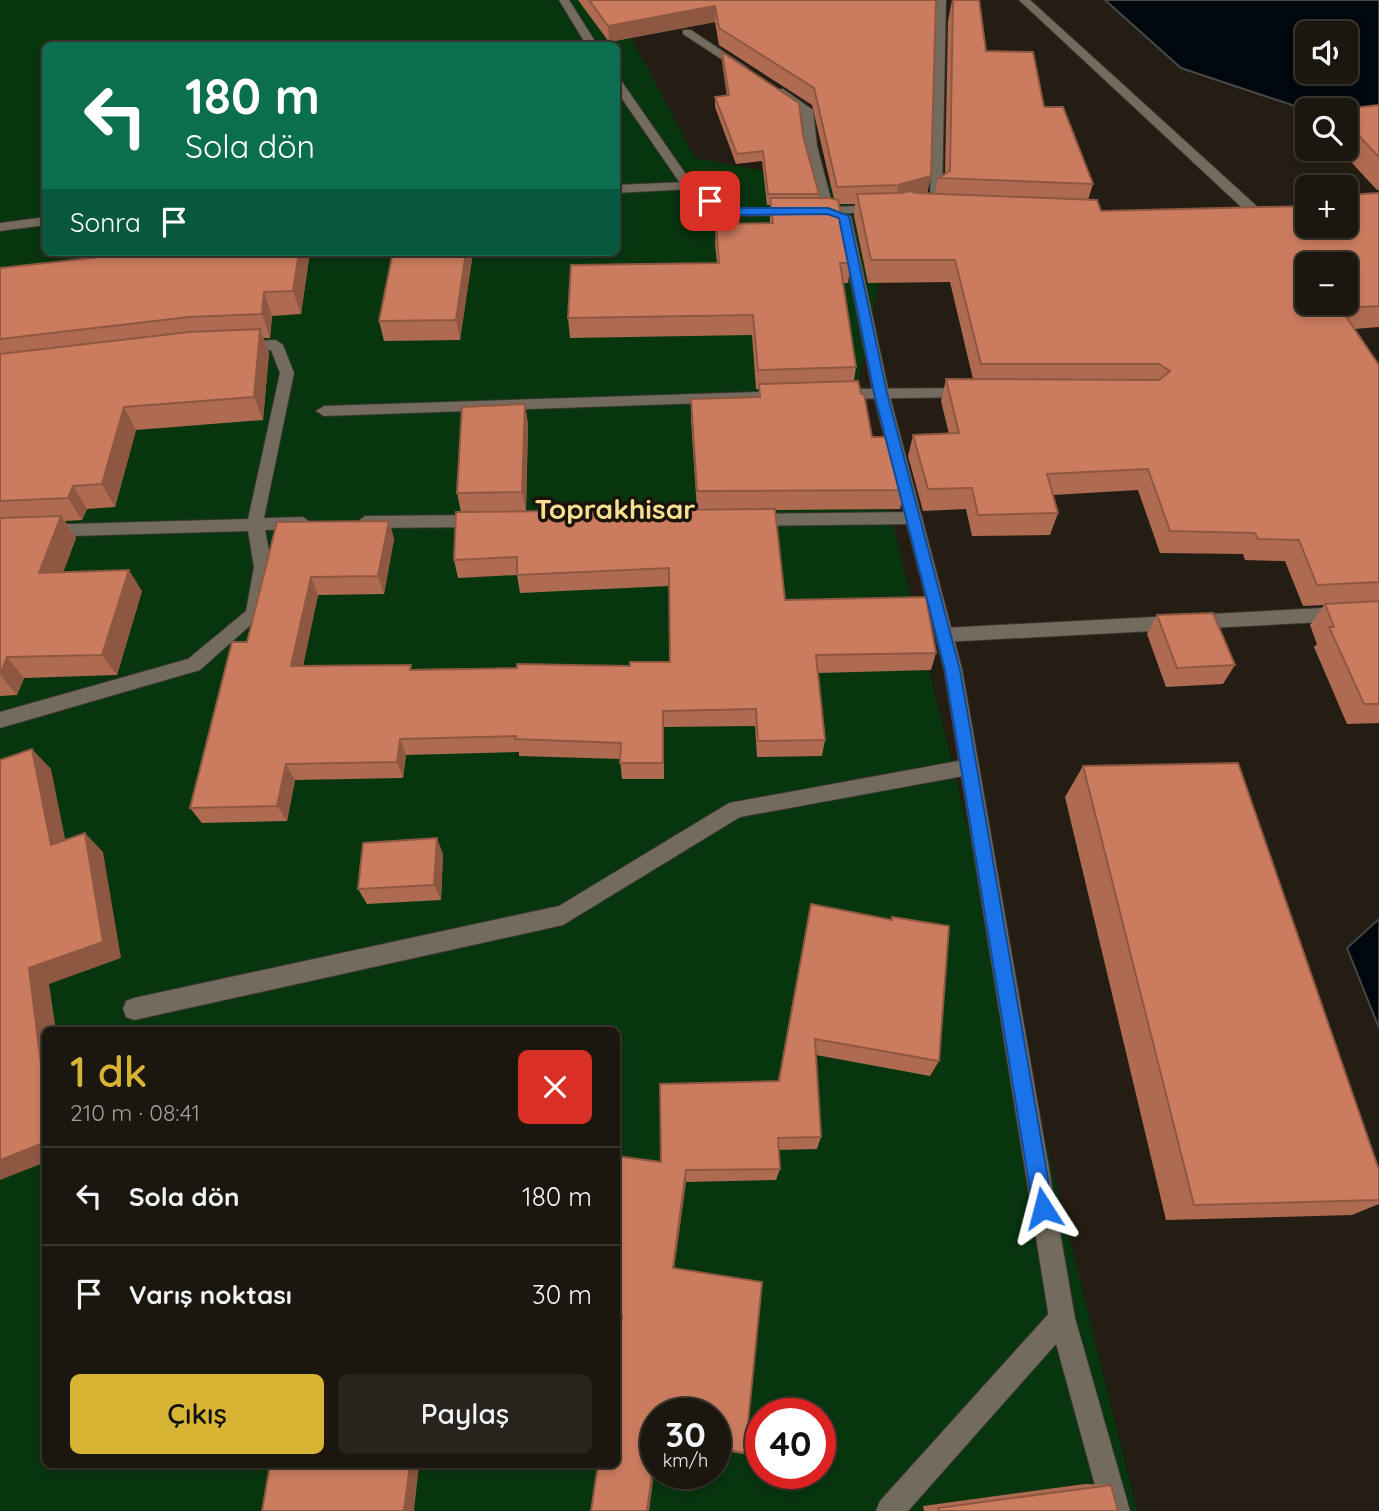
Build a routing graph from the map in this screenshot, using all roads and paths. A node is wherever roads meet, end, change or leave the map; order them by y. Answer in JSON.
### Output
{"nodes":[{"id":1,"x":564,"y":0,"type":"edge"},
{"id":2,"x":941,"y":0,"type":"edge"},
{"id":3,"x":1024,"y":0,"type":"edge"},
{"id":4,"x":687,"y":33,"type":"edge"},
{"id":5,"x":590,"y":42,"type":"edge"},
{"id":6,"x":620,"y":87,"type":"edge"},
{"id":7,"x":688,"y":186,"type":"junction"},
{"id":8,"x":620,"y":189,"type":"edge"},
{"id":9,"x":906,"y":208,"type":"junction"},
{"id":10,"x":828,"y":211,"type":"junction"},
{"id":11,"x":937,"y":211,"type":"edge"},
{"id":12,"x":1230,"y":214,"type":"edge"},
{"id":13,"x":42,"y":222,"type":"edge"},
{"id":14,"x":0,"y":227,"type":"edge"},
{"id":15,"x":224,"y":347,"type":"edge"},
{"id":16,"x":881,"y":393,"type":"junction"},
{"id":17,"x":988,"y":393,"type":"edge"},
{"id":18,"x":825,"y":394,"type":"edge"},
{"id":19,"x":797,"y":395,"type":"edge"},
{"id":20,"x":324,"y":411,"type":"dead end"},
{"id":21,"x":915,"y":518,"type":"junction"},
{"id":22,"x":736,"y":520,"type":"edge"},
{"id":23,"x":502,"y":521,"type":"edge"},
{"id":24,"x":351,"y":522,"type":"edge"},
{"id":25,"x":255,"y":523,"type":"junction"},
{"id":26,"x":323,"y":523,"type":"edge"},
{"id":27,"x":0,"y":532,"type":"edge"},
{"id":28,"x":1356,"y":613,"type":"edge"},
{"id":29,"x":944,"y":635,"type":"junction"},
{"id":30,"x":0,"y":720,"type":"edge"},
{"id":31,"x":969,"y":767,"type":"junction"},
{"id":32,"x":134,"y":1009,"type":"dead end"},
{"id":33,"x":1062,"y":1318,"type":"junction"},
{"id":34,"x":890,"y":1511,"type":"edge"},
{"id":35,"x":1116,"y":1511,"type":"edge"}],
"edges":[{"from":1,"to":5,"type":"street"},
{"from":2,"to":9,"type":"street"},
{"from":3,"to":12,"type":"street"},
{"from":4,"to":10,"type":"street"},
{"from":6,"to":7,"type":"street"},
{"from":7,"to":8,"type":"street"},
{"from":7,"to":10,"type":"street"},
{"from":9,"to":10,"type":"street"},
{"from":9,"to":11,"type":"street"},
{"from":10,"to":16,"type":"street"},
{"from":13,"to":14,"type":"street"},
{"from":15,"to":25,"type":"street"},
{"from":16,"to":17,"type":"street"},
{"from":16,"to":18,"type":"street"},
{"from":16,"to":21,"type":"street"},
{"from":19,"to":20,"type":"street"},
{"from":21,"to":22,"type":"street"},
{"from":21,"to":29,"type":"street"},
{"from":23,"to":24,"type":"street"},
{"from":25,"to":26,"type":"street"},
{"from":25,"to":27,"type":"street"},
{"from":25,"to":30,"type":"street"},
{"from":28,"to":29,"type":"street"},
{"from":29,"to":31,"type":"street"},
{"from":31,"to":32,"type":"street"},
{"from":31,"to":33,"type":"street"},
{"from":33,"to":34,"type":"street"},
{"from":33,"to":35,"type":"street"}]}
